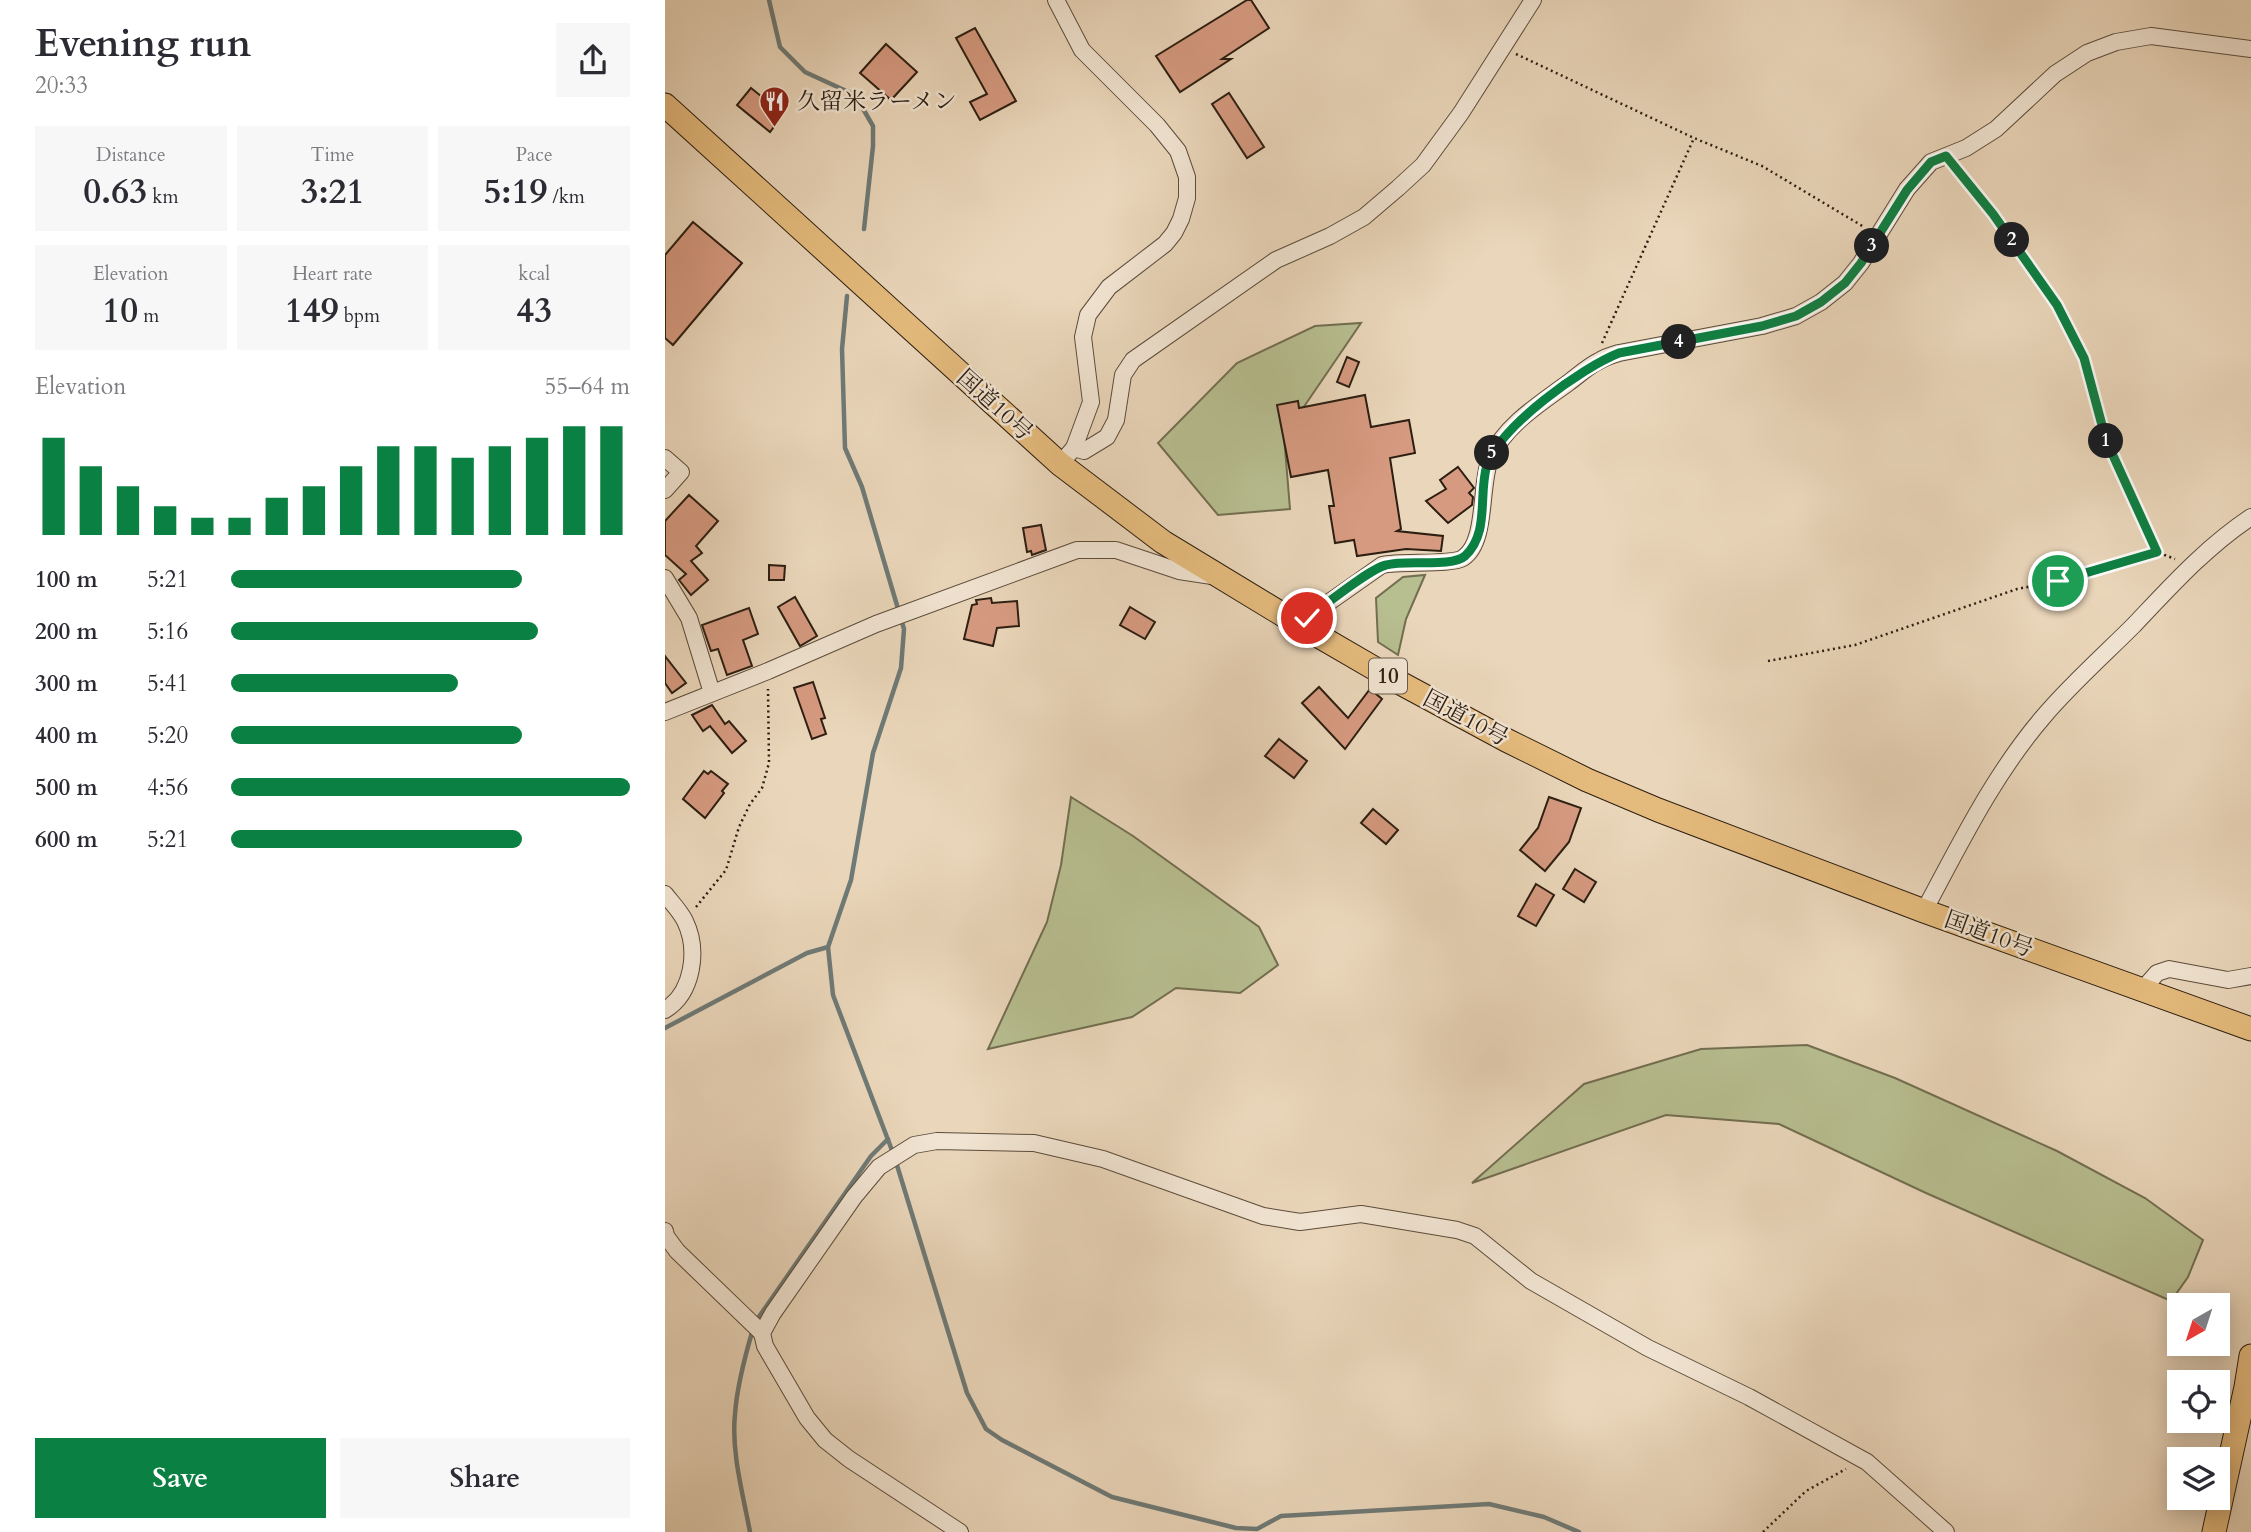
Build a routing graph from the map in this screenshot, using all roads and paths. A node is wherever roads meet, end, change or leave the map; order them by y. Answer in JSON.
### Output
{"nodes":[{"id":1,"x":1056,"y":0,"type":"edge"},
{"id":2,"x":1071,"y":0,"type":"edge"},
{"id":3,"x":1533,"y":0,"type":"edge"},
{"id":4,"x":1065,"y":17,"type":"junction"},
{"id":5,"x":1504,"y":49,"type":"junction"},
{"id":6,"x":2251,"y":49,"type":"edge"},
{"id":7,"x":665,"y":105,"type":"edge"},
{"id":8,"x":1694,"y":138,"type":"junction"},
{"id":9,"x":1946,"y":156,"type":"junction"},
{"id":10,"x":1879,"y":236,"type":"junction"},
{"id":11,"x":1598,"y":361,"type":"junction"},
{"id":12,"x":1067,"y":456,"type":"junction"},
{"id":13,"x":665,"y":458,"type":"edge"},
{"id":14,"x":665,"y":489,"type":"edge"},
{"id":15,"x":2251,"y":517,"type":"edge"},
{"id":16,"x":2157,"y":552,"type":"junction"},
{"id":17,"x":2191,"y":565,"type":"junction"},
{"id":18,"x":1220,"y":577,"type":"junction"},
{"id":19,"x":665,"y":578,"type":"edge"},
{"id":20,"x":1298,"y":624,"type":"junction"},
{"id":21,"x":1768,"y":661,"type":"dead end"},
{"id":22,"x":768,"y":671,"type":"junction"},
{"id":23,"x":712,"y":693,"type":"junction"},
{"id":24,"x":665,"y":712,"type":"edge"},
{"id":25,"x":665,"y":894,"type":"edge"},
{"id":26,"x":1924,"y":911,"type":"junction"},
{"id":27,"x":685,"y":920,"type":"junction"},
{"id":28,"x":2251,"y":976,"type":"edge"},
{"id":29,"x":2143,"y":989,"type":"junction"},
{"id":30,"x":665,"y":1010,"type":"edge"},
{"id":31,"x":2249,"y":1028,"type":"edge"},
{"id":32,"x":665,"y":1231,"type":"edge"},
{"id":33,"x":762,"y":1333,"type":"junction"},
{"id":34,"x":2251,"y":1356,"type":"edge"},
{"id":35,"x":1878,"y":1471,"type":"junction"},
{"id":36,"x":960,"y":1532,"type":"edge"},
{"id":37,"x":1763,"y":1532,"type":"edge"},
{"id":38,"x":1946,"y":1532,"type":"edge"},
{"id":39,"x":2214,"y":1532,"type":"edge"}],
"edges":[{"from":1,"to":4,"type":"street"},
{"from":2,"to":4,"type":"street"},
{"from":3,"to":5,"type":"street"},
{"from":4,"to":12,"type":"street"},
{"from":5,"to":8,"type":"path"},
{"from":5,"to":12,"type":"street"},
{"from":6,"to":9,"type":"street"},
{"from":7,"to":12,"type":"highway","name":"国道10号","number":"10"},
{"from":8,"to":10,"type":"path"},
{"from":8,"to":11,"type":"path"},
{"from":9,"to":10,"type":"street"},
{"from":9,"to":16,"type":"path"},
{"from":10,"to":11,"type":"street"},
{"from":11,"to":20,"type":"street"},
{"from":12,"to":18,"type":"highway","name":"国道10号","number":"10"},
{"from":13,"to":14,"type":"street"},
{"from":15,"to":17,"type":"street"},
{"from":16,"to":17,"type":"path"},
{"from":16,"to":21,"type":"path"},
{"from":17,"to":26,"type":"street"},
{"from":18,"to":20,"type":"highway","name":"国道10号","number":"10"},
{"from":18,"to":22,"type":"street"},
{"from":19,"to":23,"type":"street"},
{"from":20,"to":26,"type":"highway","name":"国道10号","number":"10"},
{"from":22,"to":23,"type":"street"},
{"from":22,"to":27,"type":"path"},
{"from":23,"to":24,"type":"street"},
{"from":25,"to":27,"type":"street"},
{"from":26,"to":29,"type":"highway","name":"国道10号","number":"10"},
{"from":27,"to":30,"type":"street"},
{"from":28,"to":29,"type":"street"},
{"from":29,"to":31,"type":"highway","name":"国道10号","number":"10"},
{"from":32,"to":33,"type":"street"},
{"from":33,"to":35,"type":"street"},
{"from":33,"to":36,"type":"street"},
{"from":34,"to":39,"type":"highway"},
{"from":35,"to":37,"type":"path"},
{"from":35,"to":38,"type":"street"}]}
